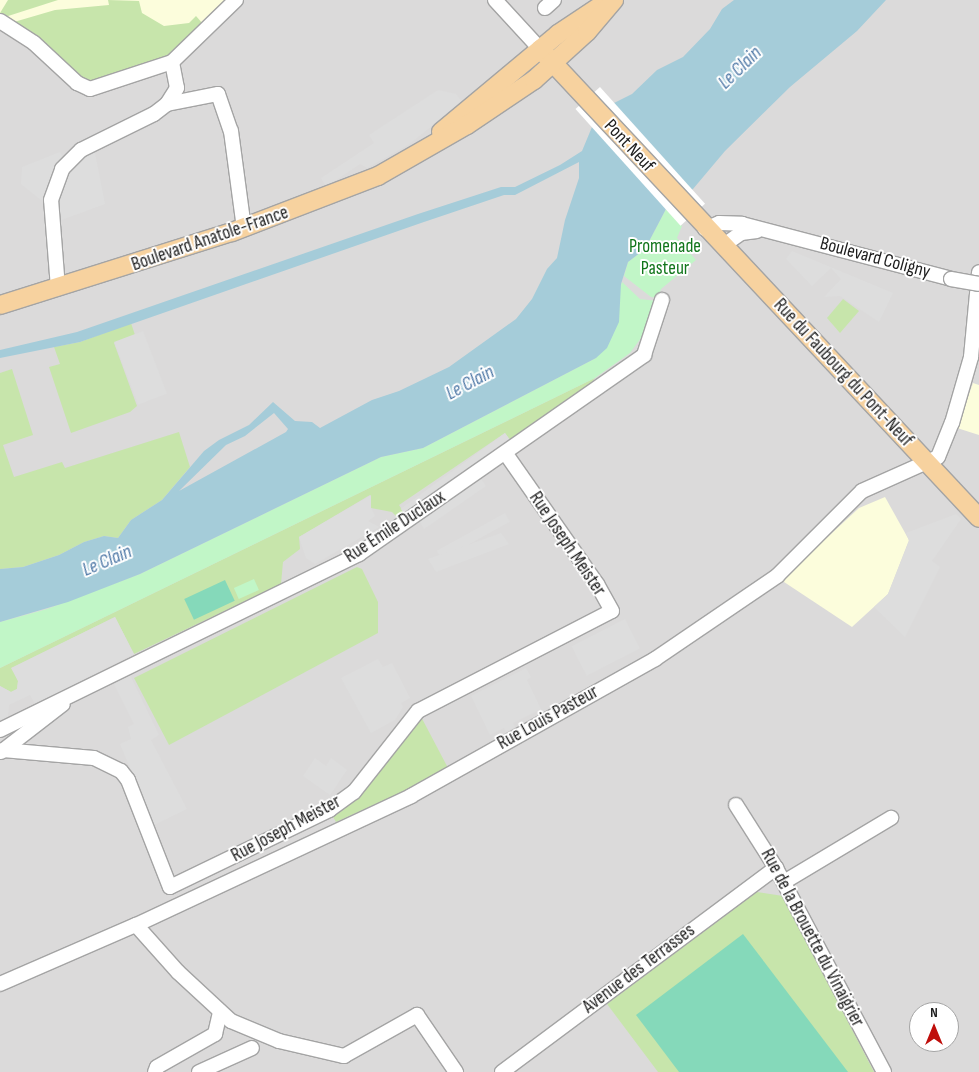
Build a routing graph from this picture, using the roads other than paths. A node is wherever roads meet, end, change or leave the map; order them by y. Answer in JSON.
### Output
{"nodes":[{"id":1,"x":236,"y":0,"type":"edge"},
{"id":2,"x":495,"y":0,"type":"edge"},
{"id":3,"x":609,"y":0,"type":"edge"},
{"id":4,"x":614,"y":0,"type":"edge"},
{"id":5,"x":0,"y":21,"type":"edge"},
{"id":6,"x":540,"y":49,"type":"junction"},
{"id":7,"x":172,"y":62,"type":"junction"},
{"id":8,"x":552,"y":63,"type":"junction"},
{"id":9,"x":167,"y":104,"type":"junction"},
{"id":10,"x":414,"y":156,"type":"junction"},
{"id":11,"x":244,"y":228,"type":"junction"},
{"id":12,"x":705,"y":228,"type":"junction"},
{"id":13,"x":770,"y":231,"type":"junction"},
{"id":14,"x":724,"y":245,"type":"junction"},
{"id":15,"x":979,"y":272,"type":"edge"},
{"id":16,"x":979,"y":284,"type":"edge"},
{"id":17,"x":58,"y":288,"type":"junction"},
{"id":18,"x":662,"y":300,"type":"dead end"},
{"id":19,"x":0,"y":306,"type":"edge"},
{"id":20,"x":506,"y":454,"type":"junction"},
{"id":21,"x":928,"y":463,"type":"junction"},
{"id":22,"x":979,"y":518,"type":"edge"},
{"id":23,"x":76,"y":694,"type":"junction"},
{"id":24,"x":0,"y":730,"type":"edge"},
{"id":25,"x":1,"y":751,"type":"edge"},
{"id":26,"x":736,"y":805,"type":"dead end"},
{"id":27,"x":891,"y":818,"type":"dead end"},
{"id":28,"x":776,"y":868,"type":"junction"},
{"id":29,"x":784,"y":882,"type":"junction"},
{"id":30,"x":136,"y":925,"type":"junction"},
{"id":31,"x":0,"y":984,"type":"edge"},
{"id":32,"x":220,"y":1012,"type":"junction"},
{"id":33,"x":252,"y":1048,"type":"dead end"},
{"id":34,"x":155,"y":1072,"type":"edge"},
{"id":35,"x":199,"y":1072,"type":"edge"},
{"id":36,"x":456,"y":1072,"type":"edge"},
{"id":37,"x":502,"y":1072,"type":"edge"},
{"id":38,"x":884,"y":1072,"type":"edge"}],
"edges":[{"from":1,"to":7,"type":"street"},
{"from":2,"to":6,"type":"street"},
{"from":3,"to":6,"type":"main road","name":"Boulevard Anatole-France"},
{"from":4,"to":8,"type":"main road","name":"Boulevard Anatole-France"},
{"from":5,"to":7,"type":"street"},
{"from":6,"to":8,"type":"main road","name":"Pont Neuf"},
{"from":6,"to":10,"type":"main road","name":"Boulevard Anatole-France"},
{"from":7,"to":9,"type":"street"},
{"from":8,"to":10,"type":"main road","name":"Boulevard Anatole-France"},
{"from":8,"to":12,"type":"main road","name":"Pont Neuf"},
{"from":9,"to":11,"type":"street"},
{"from":9,"to":17,"type":"street"},
{"from":10,"to":11,"type":"main road","name":"Boulevard Anatole-France"},
{"from":11,"to":17,"type":"main road","name":"Boulevard Anatole-France"},
{"from":12,"to":13,"type":"street","name":"Boulevard Coligny"},
{"from":12,"to":14,"type":"main road","name":"Rue du Faubourg du Pont-Neuf"},
{"from":13,"to":14,"type":"street","name":"Boulevard Coligny"},
{"from":13,"to":16,"type":"street","name":"Boulevard Coligny","bridge":true},
{"from":14,"to":21,"type":"main road","name":"Rue du Faubourg du Pont-Neuf"},
{"from":15,"to":21,"type":"street"},
{"from":17,"to":19,"type":"main road","name":"Boulevard Anatole-France"},
{"from":18,"to":20,"type":"street","name":"Rue Émile Duclaux"},
{"from":20,"to":23,"type":"street","name":"Rue Émile Duclaux"},
{"from":20,"to":25,"type":"street","name":"Rue Joseph Meister"},
{"from":21,"to":22,"type":"main road","name":"Rue du Faubourg du Pont-Neuf"},
{"from":21,"to":30,"type":"street","name":"Rue Louis Pasteur"},
{"from":23,"to":24,"type":"street","name":"Rue Émile Duclaux"},
{"from":23,"to":25,"type":"street","name":"Rue Émile Duclaux"},
{"from":26,"to":28,"type":"street","name":"Rue de la Brouette du Vinaigrier"},
{"from":27,"to":29,"type":"street"},
{"from":28,"to":29,"type":"street","name":"Rue de la Brouette du Vinaigrier"},
{"from":28,"to":37,"type":"street","name":"Avenue des Terrasses"},
{"from":29,"to":38,"type":"street","name":"Rue de la Brouette du Vinaigrier"},
{"from":30,"to":31,"type":"street","name":"Rue Louis Pasteur"},
{"from":30,"to":32,"type":"street"},
{"from":32,"to":34,"type":"street"},
{"from":32,"to":36,"type":"street"},
{"from":33,"to":35,"type":"street"}]}
